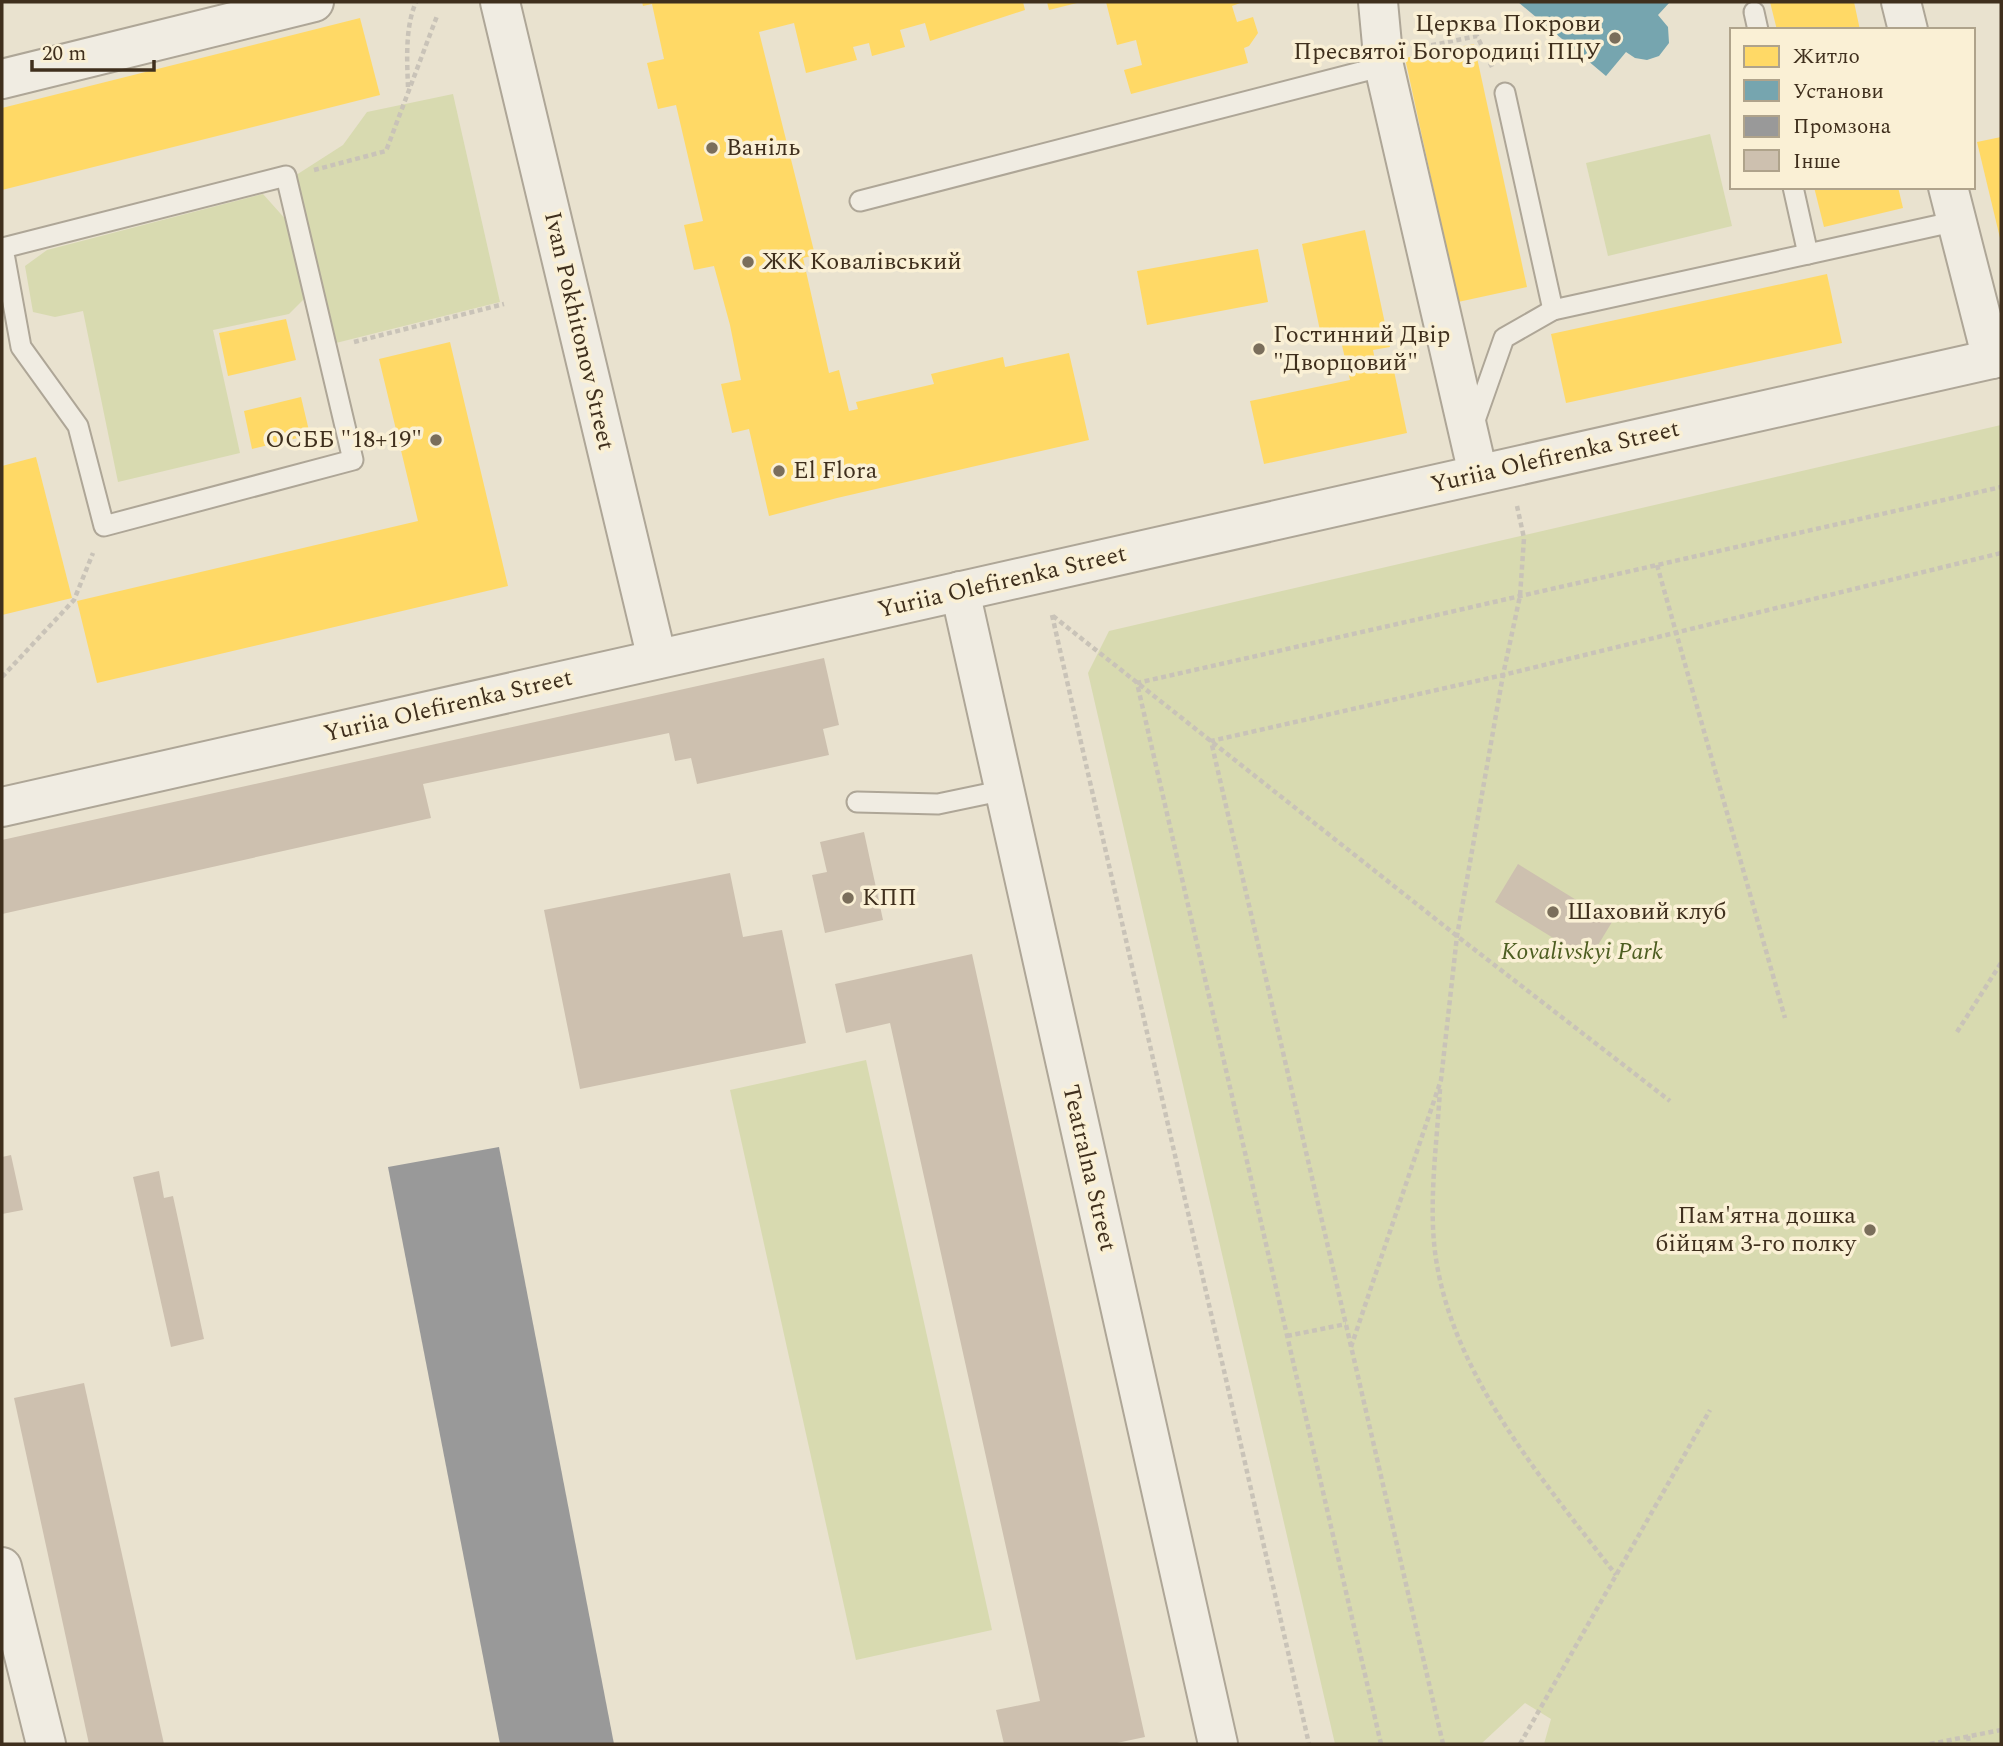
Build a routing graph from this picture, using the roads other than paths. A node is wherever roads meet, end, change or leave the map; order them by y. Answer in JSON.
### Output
{"nodes":[{"id":1,"x":500,"y":2,"type":"edge"},
{"id":2,"x":1378,"y":2,"type":"edge"},
{"id":3,"x":1901,"y":2,"type":"edge"},
{"id":4,"x":294,"y":4,"type":"edge"},
{"id":5,"x":1908,"y":28,"type":"edge"},
{"id":6,"x":1398,"y":58,"type":"junction"},
{"id":7,"x":2,"y":79,"type":"edge"},
{"id":8,"x":1505,"y":93,"type":"road end"},
{"id":9,"x":1793,"y":189,"type":"edge"},
{"id":10,"x":860,"y":201,"type":"dead end"},
{"id":11,"x":1953,"y":204,"type":"edge"},
{"id":12,"x":1808,"y":254,"type":"junction"},
{"id":13,"x":1553,"y":310,"type":"junction"},
{"id":14,"x":11,"y":349,"type":"edge"},
{"id":15,"x":1997,"y":358,"type":"edge"},
{"id":16,"x":1469,"y":437,"type":"junction"},
{"id":17,"x":1494,"y":471,"type":"junction"},
{"id":18,"x":960,"y":591,"type":"junction"},
{"id":19,"x":657,"y":659,"type":"junction"},
{"id":20,"x":1005,"y":790,"type":"junction"},
{"id":21,"x":857,"y":802,"type":"dead end"},
{"id":22,"x":2,"y":807,"type":"edge"},
{"id":23,"x":2,"y":1567,"type":"edge"},
{"id":24,"x":46,"y":1744,"type":"edge"},
{"id":25,"x":1218,"y":1744,"type":"edge"}],
"edges":[{"from":1,"to":19,"type":"street","name":"Ivan Pokhitonov Street"},
{"from":2,"to":6,"type":"street"},
{"from":3,"to":5,"type":"street"},
{"from":4,"to":7,"type":"street"},
{"from":6,"to":10,"type":"lane"},
{"from":6,"to":16,"type":"street"},
{"from":8,"to":13,"type":"lane"},
{"from":9,"to":12,"type":"lane"},
{"from":11,"to":12,"type":"lane"},
{"from":11,"to":15,"type":"street"},
{"from":12,"to":13,"type":"lane"},
{"from":13,"to":16,"type":"lane"},
{"from":14,"to":14,"type":"lane"},
{"from":15,"to":17,"type":"street","name":"Yuriia Olefirenka Street"},
{"from":16,"to":17,"type":"street"},
{"from":17,"to":18,"type":"street","name":"Yuriia Olefirenka Street"},
{"from":18,"to":19,"type":"street","name":"Yuriia Olefirenka Street"},
{"from":18,"to":20,"type":"street","name":"Teatralna Street"},
{"from":19,"to":22,"type":"street","name":"Yuriia Olefirenka Street"},
{"from":20,"to":21,"type":"lane"},
{"from":20,"to":25,"type":"street","name":"Teatralna Street"},
{"from":23,"to":24,"type":"street"}]}
